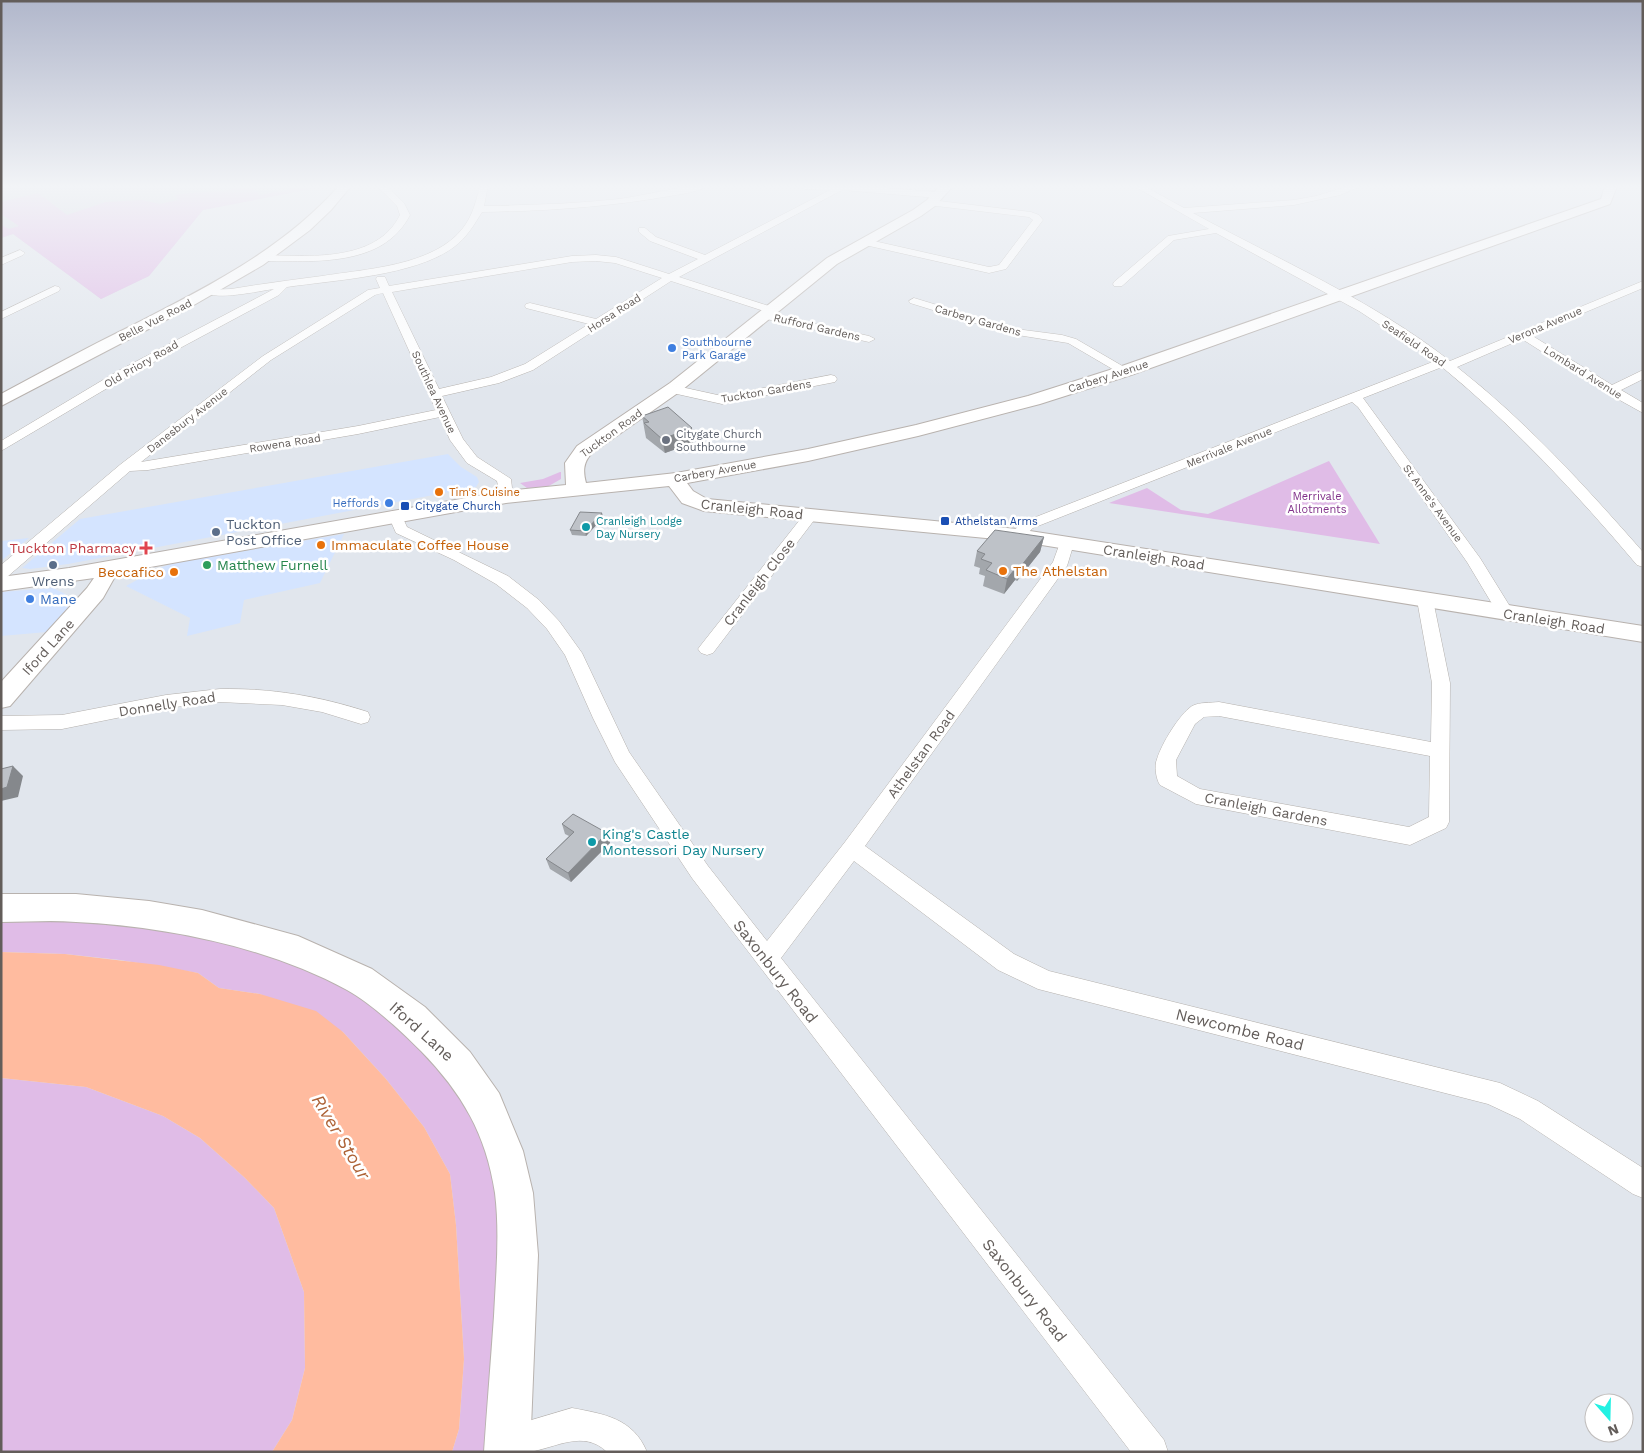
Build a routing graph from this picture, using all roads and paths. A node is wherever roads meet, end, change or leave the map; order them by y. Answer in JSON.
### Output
{"nodes":[{"id":1,"x":18,"y":254,"type":"edge"},
{"id":2,"x":268,"y":254,"type":"edge"},
{"id":3,"x":347,"y":254,"type":"edge"},
{"id":4,"x":434,"y":254,"type":"edge"},
{"id":5,"x":693,"y":254,"type":"edge"},
{"id":6,"x":717,"y":254,"type":"edge"},
{"id":7,"x":846,"y":254,"type":"edge"},
{"id":8,"x":918,"y":254,"type":"edge"},
{"id":9,"x":1013,"y":254,"type":"edge"},
{"id":10,"x":1153,"y":254,"type":"edge"},
{"id":11,"x":1262,"y":254,"type":"edge"},
{"id":12,"x":1455,"y":254,"type":"edge"},
{"id":13,"x":262,"y":258,"type":"junction"},
{"id":14,"x":707,"y":259,"type":"junction"},
{"id":15,"x":1,"y":262,"type":"edge"},
{"id":16,"x":377,"y":271,"type":"junction"},
{"id":17,"x":670,"y":278,"type":"junction"},
{"id":18,"x":1118,"y":284,"type":"dead end"},
{"id":19,"x":1643,"y":284,"type":"edge"},
{"id":20,"x":282,"y":285,"type":"junction"},
{"id":21,"x":55,"y":289,"type":"dead end"},
{"id":22,"x":387,"y":289,"type":"junction"},
{"id":23,"x":210,"y":292,"type":"junction"},
{"id":24,"x":1338,"y":295,"type":"junction"},
{"id":25,"x":914,"y":302,"type":"dead end"},
{"id":26,"x":530,"y":306,"type":"dead end"},
{"id":27,"x":768,"y":313,"type":"junction"},
{"id":28,"x":1,"y":316,"type":"edge"},
{"id":29,"x":599,"y":323,"type":"junction"},
{"id":30,"x":1522,"y":335,"type":"junction"},
{"id":31,"x":869,"y":339,"type":"dead end"},
{"id":32,"x":1446,"y":364,"type":"junction"},
{"id":33,"x":1125,"y":371,"type":"junction"},
{"id":34,"x":1643,"y":374,"type":"edge"},
{"id":35,"x":831,"y":379,"type":"dead end"},
{"id":36,"x":672,"y":389,"type":"junction"},
{"id":37,"x":1611,"y":390,"type":"junction"},
{"id":38,"x":435,"y":394,"type":"junction"},
{"id":39,"x":1354,"y":397,"type":"junction"},
{"id":40,"x":1,"y":400,"type":"edge"},
{"id":41,"x":1643,"y":409,"type":"edge"},
{"id":42,"x":442,"y":412,"type":"junction"},
{"id":43,"x":1,"y":447,"type":"edge"},
{"id":44,"x":126,"y":467,"type":"junction"},
{"id":45,"x":676,"y":479,"type":"junction"},
{"id":46,"x":577,"y":488,"type":"junction"},
{"id":47,"x":506,"y":497,"type":"junction"},
{"id":48,"x":395,"y":515,"type":"junction"},
{"id":49,"x":811,"y":515,"type":"junction"},
{"id":50,"x":1017,"y":535,"type":"junction"},
{"id":51,"x":1066,"y":543,"type":"junction"},
{"id":52,"x":1643,"y":562,"type":"edge"},
{"id":53,"x":108,"y":568,"type":"junction"},
{"id":54,"x":1,"y":572,"type":"edge"},
{"id":55,"x":1,"y":584,"type":"edge"},
{"id":56,"x":1424,"y":600,"type":"junction"},
{"id":57,"x":1506,"y":613,"type":"junction"},
{"id":58,"x":1643,"y":634,"type":"edge"},
{"id":59,"x":707,"y":649,"type":"dead end"},
{"id":60,"x":1,"y":699,"type":"edge"},
{"id":61,"x":361,"y":717,"type":"dead end"},
{"id":62,"x":1,"y":723,"type":"edge"},
{"id":63,"x":1440,"y":751,"type":"junction"},
{"id":64,"x":852,"y":848,"type":"junction"},
{"id":65,"x":1,"y":908,"type":"edge"},
{"id":66,"x":767,"y":959,"type":"junction"},
{"id":67,"x":1643,"y":1184,"type":"edge"},
{"id":68,"x":506,"y":1447,"type":"edge"},
{"id":69,"x":631,"y":1452,"type":"edge"},
{"id":70,"x":1152,"y":1452,"type":"edge"}],
"edges":[{"from":1,"to":15,"type":"street"},
{"from":2,"to":13,"type":"street","name":"Belle Vue Road"},
{"from":3,"to":13,"type":"street"},
{"from":4,"to":16,"type":"street"},
{"from":5,"to":14,"type":"street"},
{"from":6,"to":14,"type":"street","name":"Horsa Road"},
{"from":7,"to":27,"type":"street","name":"Tuckton Road"},
{"from":8,"to":9,"type":"street"},
{"from":10,"to":18,"type":"street"},
{"from":11,"to":24,"type":"street","name":"Seafield Road"},
{"from":12,"to":24,"type":"street","name":"Carbery Avenue"},
{"from":13,"to":23,"type":"street","name":"Belle Vue Road"},
{"from":14,"to":17,"type":"street","name":"Horsa Road"},
{"from":16,"to":20,"type":"street"},
{"from":16,"to":22,"type":"street","name":"Southlea Avenue"},
{"from":17,"to":22,"type":"street"},
{"from":17,"to":27,"type":"street","name":"Rufford Gardens"},
{"from":17,"to":29,"type":"street","name":"Horsa Road"},
{"from":19,"to":30,"type":"street","name":"Verona Avenue"},
{"from":20,"to":23,"type":"street"},
{"from":20,"to":43,"type":"street","name":"Old Priory Road"},
{"from":21,"to":28,"type":"street"},
{"from":22,"to":38,"type":"street","name":"Southlea Avenue"},
{"from":22,"to":44,"type":"street","name":"Danesbury Avenue"},
{"from":23,"to":40,"type":"street","name":"Belle Vue Road"},
{"from":24,"to":32,"type":"street","name":"Seafield Road"},
{"from":24,"to":33,"type":"street","name":"Carbery Avenue"},
{"from":25,"to":33,"type":"street","name":"Carbery Gardens"},
{"from":26,"to":29,"type":"street"},
{"from":27,"to":31,"type":"street","name":"Rufford Gardens"},
{"from":27,"to":36,"type":"street","name":"Tuckton Road"},
{"from":29,"to":38,"type":"street","name":"Horsa Road"},
{"from":30,"to":32,"type":"street","name":"Verona Avenue"},
{"from":30,"to":37,"type":"street","name":"Lombard Avenue"},
{"from":32,"to":39,"type":"street","name":"Merrivale Avenue"},
{"from":32,"to":52,"type":"street","name":"Seafield Road"},
{"from":33,"to":45,"type":"street","name":"Carbery Avenue"},
{"from":34,"to":37,"type":"street"},
{"from":35,"to":36,"type":"street","name":"Tuckton Gardens"},
{"from":36,"to":46,"type":"street","name":"Tuckton Road"},
{"from":37,"to":41,"type":"street","name":"Lombard Avenue"},
{"from":38,"to":42,"type":"street","name":"Southlea Avenue"},
{"from":39,"to":50,"type":"street","name":"Merrivale Avenue"},
{"from":39,"to":57,"type":"street","name":"St Anne's Avenue"},
{"from":42,"to":44,"type":"street","name":"Rowena Road"},
{"from":42,"to":47,"type":"street","name":"Southlea Avenue"},
{"from":44,"to":54,"type":"street","name":"Danesbury Avenue"},
{"from":45,"to":46,"type":"street","name":"Carbery Avenue"},
{"from":45,"to":49,"type":"street","name":"Cranleigh Road"},
{"from":46,"to":47,"type":"street"},
{"from":47,"to":48,"type":"street"},
{"from":48,"to":53,"type":"street"},
{"from":48,"to":66,"type":"street","name":"Saxonbury Road"},
{"from":49,"to":50,"type":"street","name":"Cranleigh Road"},
{"from":49,"to":59,"type":"street","name":"Cranleigh Close"},
{"from":50,"to":51,"type":"street","name":"Cranleigh Road"},
{"from":51,"to":56,"type":"street","name":"Cranleigh Road"},
{"from":51,"to":64,"type":"street","name":"Athelstan Road"},
{"from":53,"to":55,"type":"street"},
{"from":53,"to":60,"type":"street","name":"Iford Lane"},
{"from":56,"to":57,"type":"street","name":"Cranleigh Road"},
{"from":56,"to":63,"type":"street","name":"Cranleigh Gardens"},
{"from":57,"to":58,"type":"street","name":"Cranleigh Road"},
{"from":61,"to":62,"type":"street","name":"Donnelly Road"},
{"from":63,"to":63,"type":"street","name":"Cranleigh Gardens"},
{"from":64,"to":66,"type":"street","name":"Athelstan Road"},
{"from":64,"to":67,"type":"street","name":"Newcombe Road"},
{"from":65,"to":68,"type":"street","name":"Iford Lane"},
{"from":66,"to":70,"type":"street","name":"Saxonbury Road"},
{"from":68,"to":69,"type":"street"}]}
